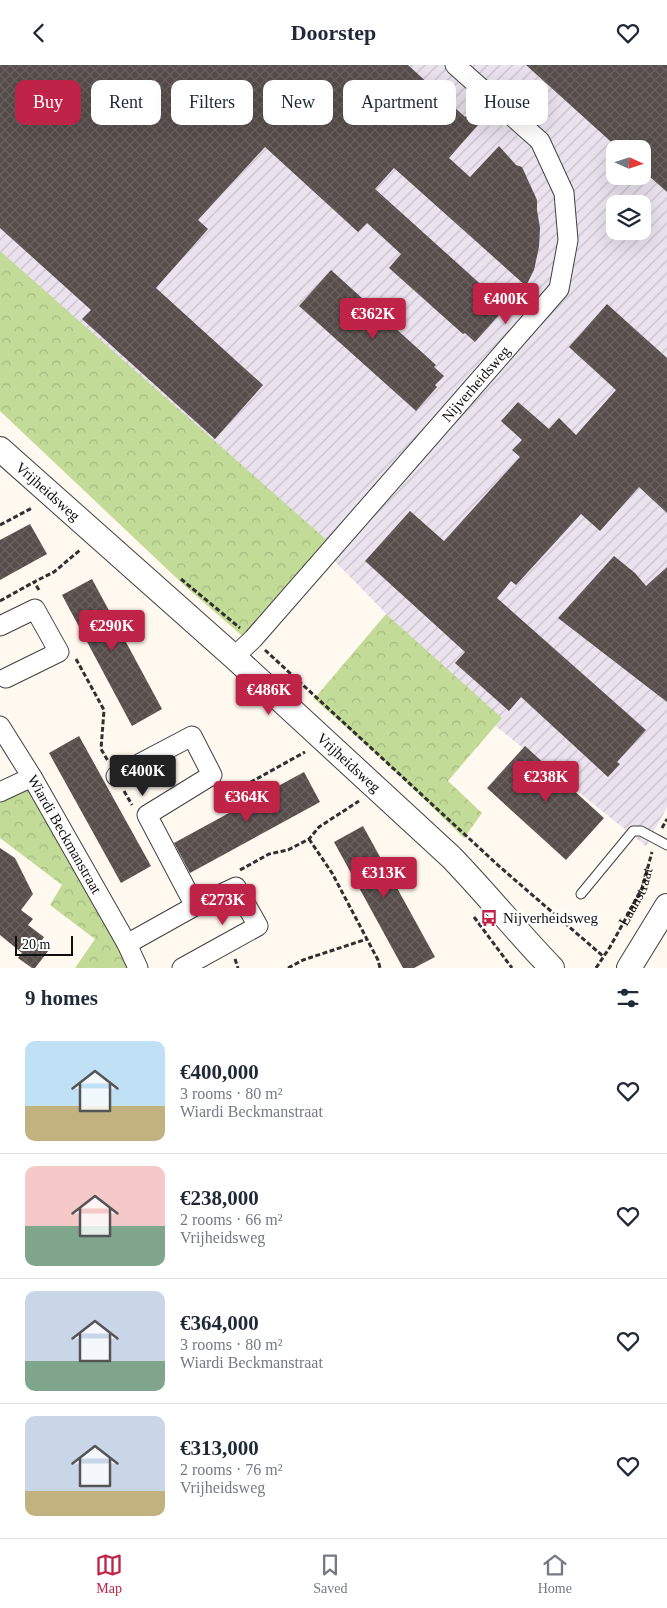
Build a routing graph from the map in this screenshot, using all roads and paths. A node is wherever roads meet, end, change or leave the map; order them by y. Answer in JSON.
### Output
{"nodes":[{"id":1,"x":455,"y":65,"type":"edge"},
{"id":2,"x":0,"y":449,"type":"edge"},
{"id":3,"x":26,"y":502,"type":"dead end"},
{"id":4,"x":32,"y":508,"type":"junction"},
{"id":5,"x":39,"y":514,"type":"dead end"},
{"id":6,"x":0,"y":525,"type":"edge"},
{"id":7,"x":73,"y":544,"type":"dead end"},
{"id":8,"x":80,"y":550,"type":"junction"},
{"id":9,"x":87,"y":557,"type":"dead end"},
{"id":10,"x":34,"y":582,"type":"junction"},
{"id":11,"x":42,"y":596,"type":"dead end"},
{"id":12,"x":0,"y":601,"type":"edge"},
{"id":13,"x":0,"y":626,"type":"edge"},
{"id":14,"x":75,"y":657,"type":"dead end"},
{"id":15,"x":234,"y":657,"type":"junction"},
{"id":16,"x":6,"y":678,"type":"dead end"},
{"id":17,"x":0,"y":726,"type":"edge"},
{"id":18,"x":298,"y":746,"type":"dead end"},
{"id":19,"x":212,"y":775,"type":"junction"},
{"id":20,"x":116,"y":776,"type":"junction"},
{"id":21,"x":32,"y":777,"type":"junction"},
{"id":22,"x":0,"y":792,"type":"edge"},
{"id":23,"x":352,"y":795,"type":"dead end"},
{"id":24,"x":358,"y":801,"type":"junction"},
{"id":25,"x":365,"y":807,"type":"dead end"},
{"id":26,"x":147,"y":815,"type":"junction"},
{"id":27,"x":667,"y":819,"type":"edge"},
{"id":28,"x":309,"y":839,"type":"junction"},
{"id":29,"x":656,"y":839,"type":"junction"},
{"id":30,"x":667,"y":845,"type":"edge"},
{"id":31,"x":236,"y":887,"type":"junction"},
{"id":32,"x":581,"y":894,"type":"dead end"},
{"id":33,"x":195,"y":906,"type":"junction"},
{"id":34,"x":667,"y":906,"type":"edge"},
{"id":35,"x":472,"y":914,"type":"dead end"},
{"id":36,"x":367,"y":939,"type":"junction"},
{"id":37,"x":127,"y":944,"type":"junction"},
{"id":38,"x":138,"y":968,"type":"edge"},
{"id":39,"x":182,"y":968,"type":"edge"},
{"id":40,"x":288,"y":968,"type":"edge"},
{"id":41,"x":380,"y":968,"type":"edge"},
{"id":42,"x":512,"y":968,"type":"edge"},
{"id":43,"x":552,"y":968,"type":"edge"},
{"id":44,"x":596,"y":968,"type":"edge"},
{"id":45,"x":629,"y":968,"type":"edge"}],
"edges":[{"from":1,"to":15,"type":"street","name":"Nijverheidsweg"},
{"from":2,"to":15,"type":"street","name":"Vrijheidsweg"},
{"from":3,"to":4,"type":"path","name":"Vrijheidsweg"},
{"from":4,"to":5,"type":"path","name":"Vrijheidsweg"},
{"from":4,"to":6,"type":"path"},
{"from":7,"to":8,"type":"path","name":"Vrijheidsweg"},
{"from":8,"to":9,"type":"path","name":"Vrijheidsweg"},
{"from":8,"to":10,"type":"path"},
{"from":10,"to":11,"type":"path"},
{"from":10,"to":12,"type":"path"},
{"from":13,"to":16,"type":"street"},
{"from":14,"to":20,"type":"path"},
{"from":15,"to":43,"type":"street","name":"Vrijheidsweg"},
{"from":17,"to":21,"type":"street","name":"Wiardi Beckmanstraat"},
{"from":18,"to":19,"type":"path","name":"Vrijheidsweg"},
{"from":19,"to":20,"type":"street"},
{"from":19,"to":26,"type":"street"},
{"from":20,"to":26,"type":"path"},
{"from":21,"to":22,"type":"street"},
{"from":21,"to":37,"type":"street","name":"Wiardi Beckmanstraat"},
{"from":23,"to":24,"type":"path","name":"Vrijheidsweg"},
{"from":24,"to":25,"type":"path","name":"Vrijheidsweg"},
{"from":24,"to":28,"type":"path"},
{"from":26,"to":33,"type":"street"},
{"from":27,"to":29,"type":"path","name":"Laanstraat"},
{"from":28,"to":31,"type":"path"},
{"from":28,"to":36,"type":"path"},
{"from":29,"to":30,"type":"lane"},
{"from":29,"to":32,"type":"lane"},
{"from":29,"to":44,"type":"path","name":"Laanstraat"},
{"from":31,"to":33,"type":"street"},
{"from":31,"to":39,"type":"street"},
{"from":33,"to":37,"type":"street"},
{"from":34,"to":45,"type":"street","name":"Laanstraat"},
{"from":35,"to":42,"type":"path"},
{"from":36,"to":40,"type":"path"},
{"from":36,"to":41,"type":"path"},
{"from":37,"to":38,"type":"street","name":"Wiardi Beckmanstraat"}]}
